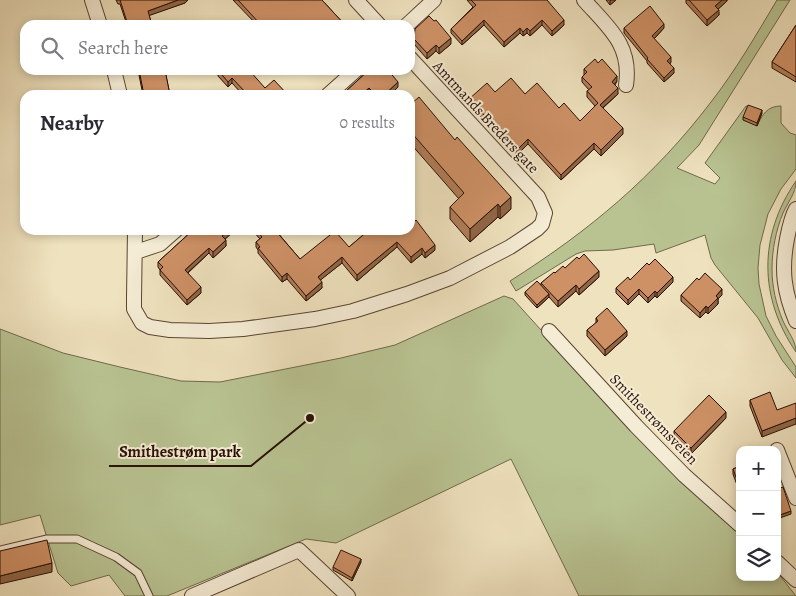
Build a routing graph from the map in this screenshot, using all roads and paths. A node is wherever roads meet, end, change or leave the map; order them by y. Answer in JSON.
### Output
{"nodes":[{"id":1,"x":92,"y":0,"type":"edge"},
{"id":2,"x":356,"y":0,"type":"edge"},
{"id":3,"x":434,"y":0,"type":"edge"},
{"id":4,"x":584,"y":0,"type":"edge"},
{"id":5,"x":98,"y":20,"type":"edge"},
{"id":6,"x":374,"y":20,"type":"edge"},
{"id":7,"x":412,"y":20,"type":"edge"},
{"id":8,"x":415,"y":63,"type":"edge"},
{"id":9,"x":115,"y":75,"type":"edge"},
{"id":10,"x":350,"y":75,"type":"edge"},
{"id":11,"x":626,"y":85,"type":"dead end"},
{"id":12,"x":119,"y":90,"type":"edge"},
{"id":13,"x":334,"y":90,"type":"edge"},
{"id":14,"x":796,"y":209,"type":"edge"},
{"id":15,"x":135,"y":235,"type":"edge"},
{"id":16,"x":170,"y":235,"type":"edge"},
{"id":17,"x":136,"y":252,"type":"junction"},
{"id":18,"x":796,"y":320,"type":"edge"},
{"id":19,"x":549,"y":331,"type":"dead end"},
{"id":20,"x":781,"y":460,"type":"edge"},
{"id":21,"x":796,"y":498,"type":"edge"},
{"id":22,"x":736,"y":521,"type":"edge"},
{"id":23,"x":0,"y":550,"type":"edge"},
{"id":24,"x":781,"y":566,"type":"edge"},
{"id":25,"x":796,"y":580,"type":"edge"},
{"id":26,"x":149,"y":596,"type":"edge"},
{"id":27,"x":192,"y":596,"type":"edge"},
{"id":28,"x":348,"y":596,"type":"edge"}],
"edges":[{"from":1,"to":5,"type":"street"},
{"from":2,"to":6,"type":"street"},
{"from":3,"to":7,"type":"street"},
{"from":4,"to":11,"type":"street"},
{"from":8,"to":17,"type":"street","name":"Amtmands Breders gate"},
{"from":9,"to":12,"type":"street"},
{"from":10,"to":13,"type":"street"},
{"from":14,"to":18,"type":"street"},
{"from":15,"to":17,"type":"street"},
{"from":16,"to":17,"type":"street"},
{"from":19,"to":22,"type":"street","name":"Smithestrømsveien"},
{"from":20,"to":21,"type":"street"},
{"from":23,"to":26,"type":"lane"},
{"from":24,"to":25,"type":"street"},
{"from":27,"to":28,"type":"street"}]}
